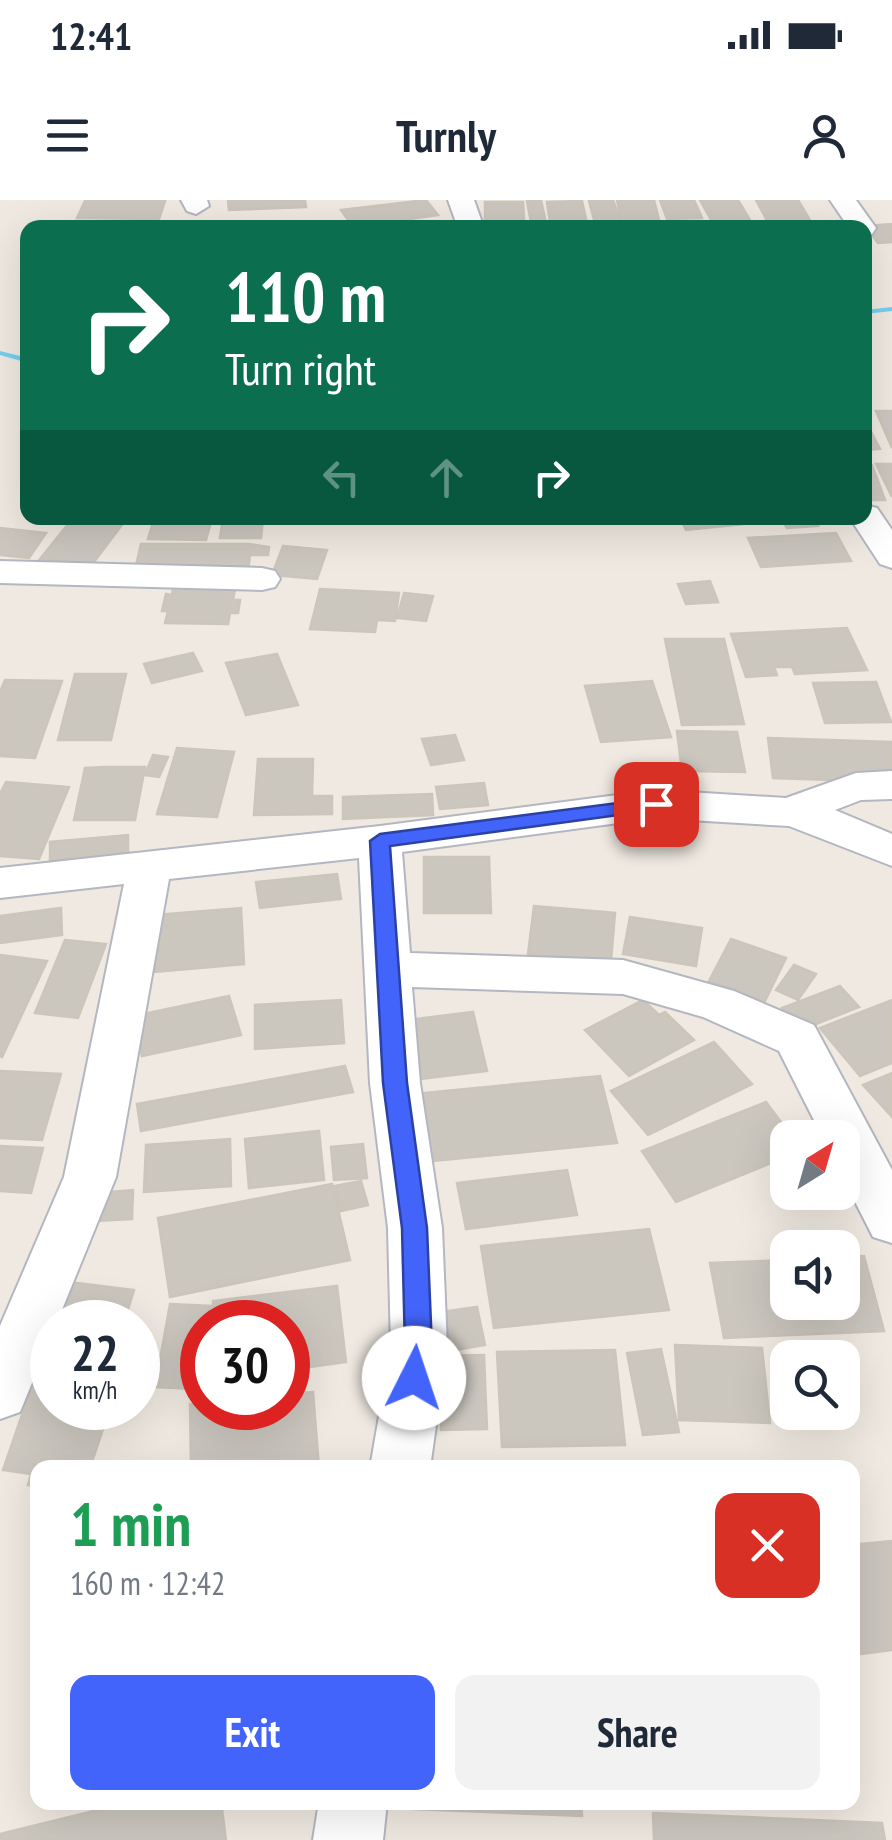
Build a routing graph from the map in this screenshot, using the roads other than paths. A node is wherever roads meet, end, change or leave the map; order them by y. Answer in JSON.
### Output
{"nodes":[{"id":1,"x":871,"y":525,"type":"edge"},
{"id":2,"x":892,"y":557,"type":"edge"},
{"id":3,"x":0,"y":572,"type":"edge"},
{"id":4,"x":262,"y":578,"type":"dead end"},
{"id":5,"x":892,"y":785,"type":"edge"},
{"id":6,"x":789,"y":812,"type":"junction"},
{"id":7,"x":380,"y":841,"type":"junction"},
{"id":8,"x":892,"y":851,"type":"edge"},
{"id":9,"x":150,"y":864,"type":"junction"},
{"id":10,"x":0,"y":883,"type":"edge"},
{"id":11,"x":388,"y":969,"type":"junction"},
{"id":12,"x":892,"y":1221,"type":"edge"},
{"id":13,"x":0,"y":1393,"type":"edge"},
{"id":14,"x":401,"y":1460,"type":"edge"},
{"id":15,"x":352,"y":1810,"type":"edge"},
{"id":16,"x":348,"y":1840,"type":"edge"}],
"edges":[{"from":1,"to":2,"type":"street"},
{"from":3,"to":4,"type":"street"},
{"from":5,"to":6,"type":"street"},
{"from":6,"to":7,"type":"street"},
{"from":6,"to":8,"type":"street"},
{"from":7,"to":9,"type":"street"},
{"from":7,"to":11,"type":"street"},
{"from":9,"to":10,"type":"street"},
{"from":9,"to":13,"type":"street"},
{"from":11,"to":12,"type":"street"},
{"from":11,"to":14,"type":"street"},
{"from":15,"to":16,"type":"street"}]}
